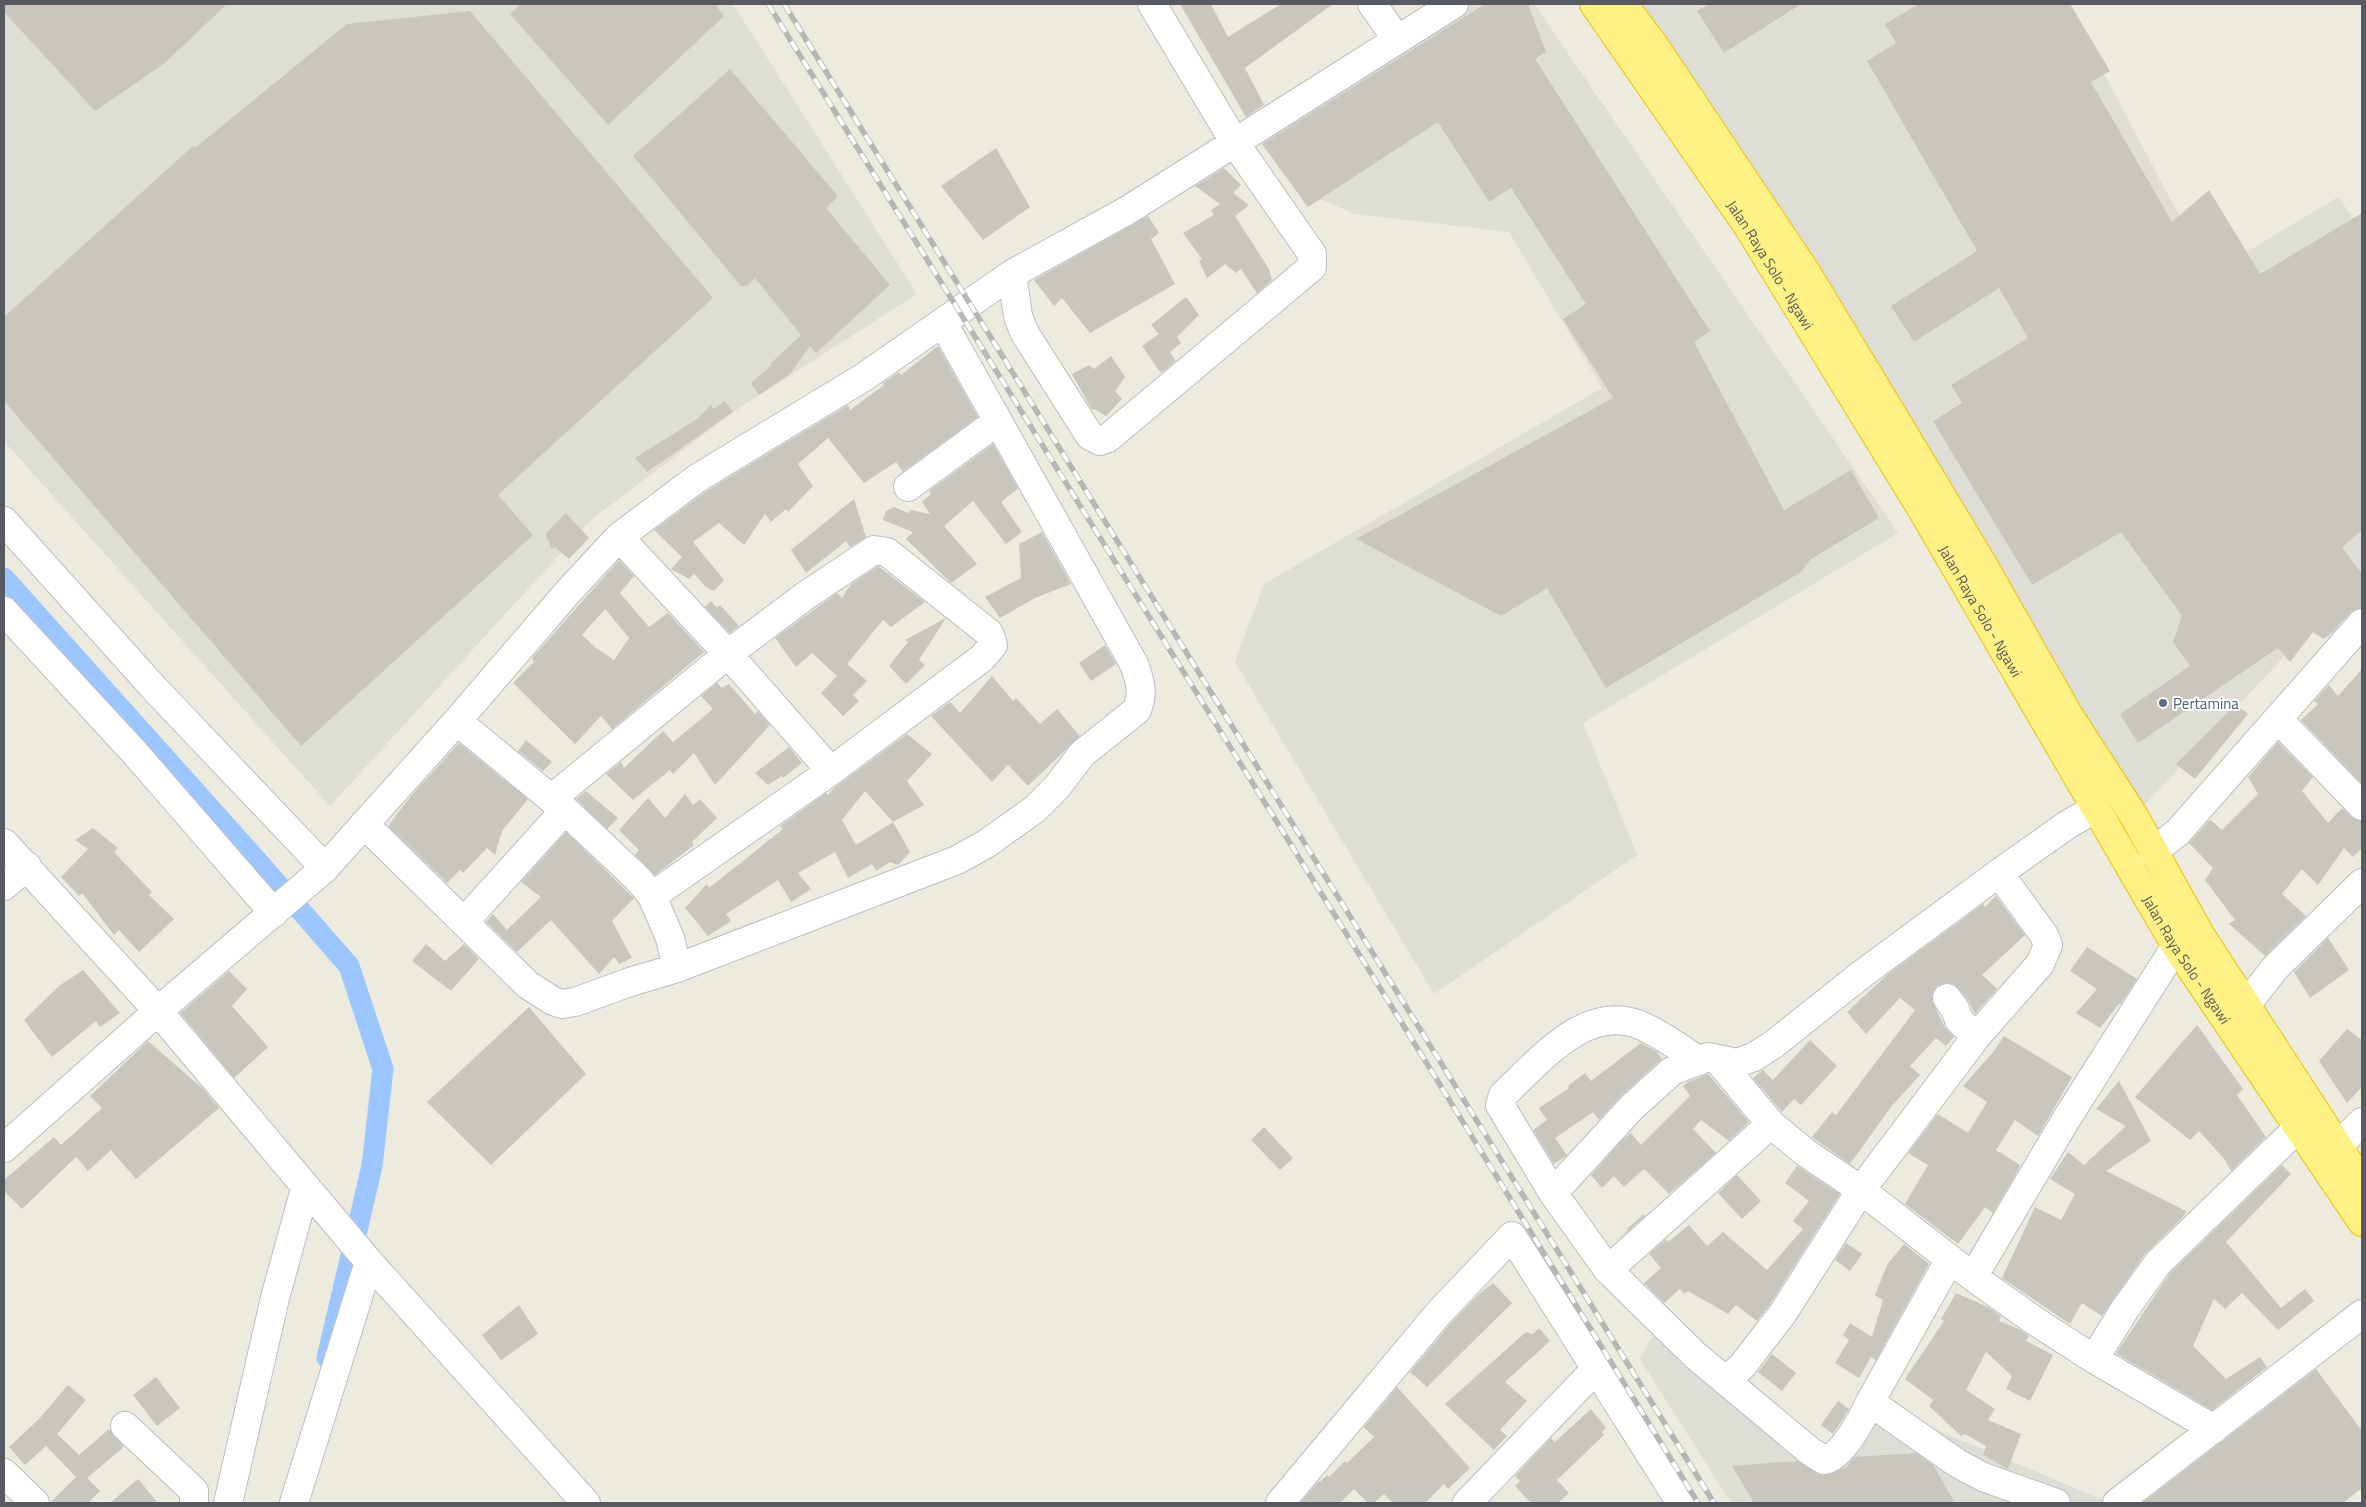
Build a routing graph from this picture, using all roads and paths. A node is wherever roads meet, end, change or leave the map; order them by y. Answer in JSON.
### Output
{"nodes":[{"id":1,"x":1152,"y":4,"type":"edge"},
{"id":2,"x":1372,"y":4,"type":"edge"},
{"id":3,"x":1454,"y":4,"type":"edge"},
{"id":4,"x":1594,"y":4,"type":"edge"},
{"id":5,"x":1624,"y":4,"type":"edge"},
{"id":6,"x":1398,"y":39,"type":"junction"},
{"id":7,"x":1235,"y":143,"type":"junction"},
{"id":8,"x":1012,"y":274,"type":"junction"},
{"id":9,"x":943,"y":323,"type":"junction"},
{"id":10,"x":998,"y":420,"type":"junction"},
{"id":11,"x":908,"y":487,"type":"dead end"},
{"id":12,"x":4,"y":521,"type":"edge"},
{"id":13,"x":619,"y":537,"type":"junction"},
{"id":14,"x":4,"y":611,"type":"edge"},
{"id":15,"x":2362,"y":623,"type":"edge"},
{"id":16,"x":728,"y":654,"type":"junction"},
{"id":17,"x":2279,"y":720,"type":"junction"},
{"id":18,"x":457,"y":722,"type":"junction"},
{"id":19,"x":831,"y":771,"type":"junction"},
{"id":20,"x":558,"y":805,"type":"junction"},
{"id":21,"x":2362,"y":806,"type":"edge"},
{"id":22,"x":2096,"y":808,"type":"junction"},
{"id":23,"x":364,"y":824,"type":"junction"},
{"id":24,"x":4,"y":843,"type":"edge"},
{"id":25,"x":2154,"y":852,"type":"junction"},
{"id":26,"x":27,"y":866,"type":"junction"},
{"id":27,"x":321,"y":871,"type":"junction"},
{"id":28,"x":1999,"y":873,"type":"junction"},
{"id":29,"x":2362,"y":883,"type":"edge"},
{"id":30,"x":4,"y":886,"type":"edge"},
{"id":31,"x":652,"y":896,"type":"junction"},
{"id":32,"x":277,"y":910,"type":"junction"},
{"id":33,"x":464,"y":922,"type":"junction"},
{"id":34,"x":2176,"y":946,"type":"junction"},
{"id":35,"x":678,"y":968,"type":"junction"},
{"id":36,"x":1946,"y":998,"type":"dead end"},
{"id":37,"x":2246,"y":1006,"type":"junction"},
{"id":38,"x":158,"y":1011,"type":"junction"},
{"id":39,"x":1976,"y":1037,"type":"junction"},
{"id":40,"x":1708,"y":1060,"type":"junction"},
{"id":41,"x":2362,"y":1122,"type":"edge"},
{"id":42,"x":1771,"y":1124,"type":"junction"},
{"id":43,"x":2298,"y":1128,"type":"junction"},
{"id":44,"x":2338,"y":1146,"type":"junction"},
{"id":45,"x":4,"y":1148,"type":"edge"},
{"id":46,"x":2362,"y":1183,"type":"edge"},
{"id":47,"x":306,"y":1189,"type":"junction"},
{"id":48,"x":1861,"y":1190,"type":"junction"},
{"id":49,"x":1553,"y":1192,"type":"junction"},
{"id":50,"x":2362,"y":1222,"type":"edge"},
{"id":51,"x":364,"y":1256,"type":"junction"},
{"id":52,"x":1950,"y":1259,"type":"junction"},
{"id":53,"x":1608,"y":1270,"type":"junction"},
{"id":54,"x":1973,"y":1277,"type":"junction"},
{"id":55,"x":2362,"y":1314,"type":"edge"},
{"id":56,"x":2094,"y":1359,"type":"junction"},
{"id":57,"x":1597,"y":1368,"type":"junction"},
{"id":58,"x":1726,"y":1381,"type":"junction"},
{"id":59,"x":1870,"y":1402,"type":"junction"},
{"id":60,"x":125,"y":1426,"type":"dead end"},
{"id":61,"x":2214,"y":1429,"type":"junction"},
{"id":62,"x":4,"y":1472,"type":"edge"},
{"id":63,"x":194,"y":1497,"type":"edge"},
{"id":64,"x":229,"y":1498,"type":"edge"},
{"id":65,"x":1672,"y":1499,"type":"edge"},
{"id":66,"x":35,"y":1503,"type":"edge"},
{"id":67,"x":294,"y":1503,"type":"edge"},
{"id":68,"x":586,"y":1503,"type":"edge"},
{"id":69,"x":1280,"y":1503,"type":"edge"},
{"id":70,"x":1467,"y":1503,"type":"edge"},
{"id":71,"x":2056,"y":1503,"type":"edge"},
{"id":72,"x":2118,"y":1503,"type":"edge"}],
"edges":[{"from":1,"to":7,"type":"street"},
{"from":2,"to":6,"type":"street"},
{"from":3,"to":6,"type":"street"},
{"from":4,"to":22,"type":"highway","name":"Jalan Raya Solo - Ngawi"},
{"from":5,"to":25,"type":"highway","name":"Jalan Raya Solo - Ngawi"},
{"from":6,"to":7,"type":"street"},
{"from":7,"to":8,"type":"street"},
{"from":7,"to":8,"type":"street"},
{"from":8,"to":9,"type":"street"},
{"from":9,"to":10,"type":"street"},
{"from":9,"to":13,"type":"street"},
{"from":10,"to":11,"type":"street"},
{"from":10,"to":35,"type":"street"},
{"from":12,"to":27,"type":"street"},
{"from":13,"to":16,"type":"street"},
{"from":13,"to":18,"type":"street"},
{"from":14,"to":32,"type":"street"},
{"from":15,"to":17,"type":"street"},
{"from":16,"to":19,"type":"street"},
{"from":16,"to":19,"type":"street"},
{"from":16,"to":20,"type":"street"},
{"from":17,"to":21,"type":"street"},
{"from":17,"to":25,"type":"street"},
{"from":18,"to":20,"type":"street"},
{"from":18,"to":23,"type":"street"},
{"from":19,"to":31,"type":"street"},
{"from":20,"to":31,"type":"street"},
{"from":20,"to":33,"type":"street"},
{"from":22,"to":28,"type":"street"},
{"from":22,"to":34,"type":"highway","name":"Jalan Raya Solo - Ngawi"},
{"from":23,"to":27,"type":"street"},
{"from":23,"to":33,"type":"street"},
{"from":24,"to":26,"type":"street"},
{"from":25,"to":37,"type":"highway","name":"Jalan Raya Solo - Ngawi"},
{"from":26,"to":30,"type":"street"},
{"from":26,"to":38,"type":"street"},
{"from":27,"to":32,"type":"street"},
{"from":28,"to":39,"type":"street"},
{"from":28,"to":40,"type":"street"},
{"from":29,"to":37,"type":"street"},
{"from":31,"to":35,"type":"street"},
{"from":32,"to":38,"type":"street"},
{"from":33,"to":35,"type":"street"},
{"from":34,"to":43,"type":"highway","name":"Jalan Raya Solo - Ngawi"},
{"from":34,"to":54,"type":"street"},
{"from":36,"to":39,"type":"street"},
{"from":37,"to":44,"type":"highway","name":"Jalan Raya Solo - Ngawi"},
{"from":38,"to":45,"type":"street"},
{"from":38,"to":47,"type":"street"},
{"from":39,"to":48,"type":"street"},
{"from":40,"to":42,"type":"street"},
{"from":40,"to":49,"type":"street"},
{"from":40,"to":49,"type":"street"},
{"from":41,"to":44,"type":"street"},
{"from":42,"to":48,"type":"street"},
{"from":42,"to":53,"type":"street"},
{"from":43,"to":50,"type":"highway","name":"Jalan Raya Solo - Ngawi"},
{"from":43,"to":56,"type":"street"},
{"from":44,"to":46,"type":"highway","name":"Jalan Raya Solo - Ngawi"},
{"from":47,"to":51,"type":"street"},
{"from":47,"to":64,"type":"street"},
{"from":48,"to":52,"type":"street"},
{"from":48,"to":58,"type":"street"},
{"from":49,"to":53,"type":"street"},
{"from":51,"to":67,"type":"street"},
{"from":51,"to":68,"type":"street"},
{"from":52,"to":54,"type":"street"},
{"from":52,"to":59,"type":"street"},
{"from":53,"to":58,"type":"street"},
{"from":54,"to":56,"type":"street"},
{"from":55,"to":61,"type":"street"},
{"from":56,"to":61,"type":"street"},
{"from":57,"to":65,"type":"street"},
{"from":57,"to":69,"type":"street"},
{"from":57,"to":70,"type":"street"},
{"from":58,"to":59,"type":"street"},
{"from":59,"to":71,"type":"street"},
{"from":60,"to":63,"type":"street"},
{"from":61,"to":72,"type":"street"},
{"from":62,"to":66,"type":"street"},
{"from":63,"to":64,"type":"street"}]}
